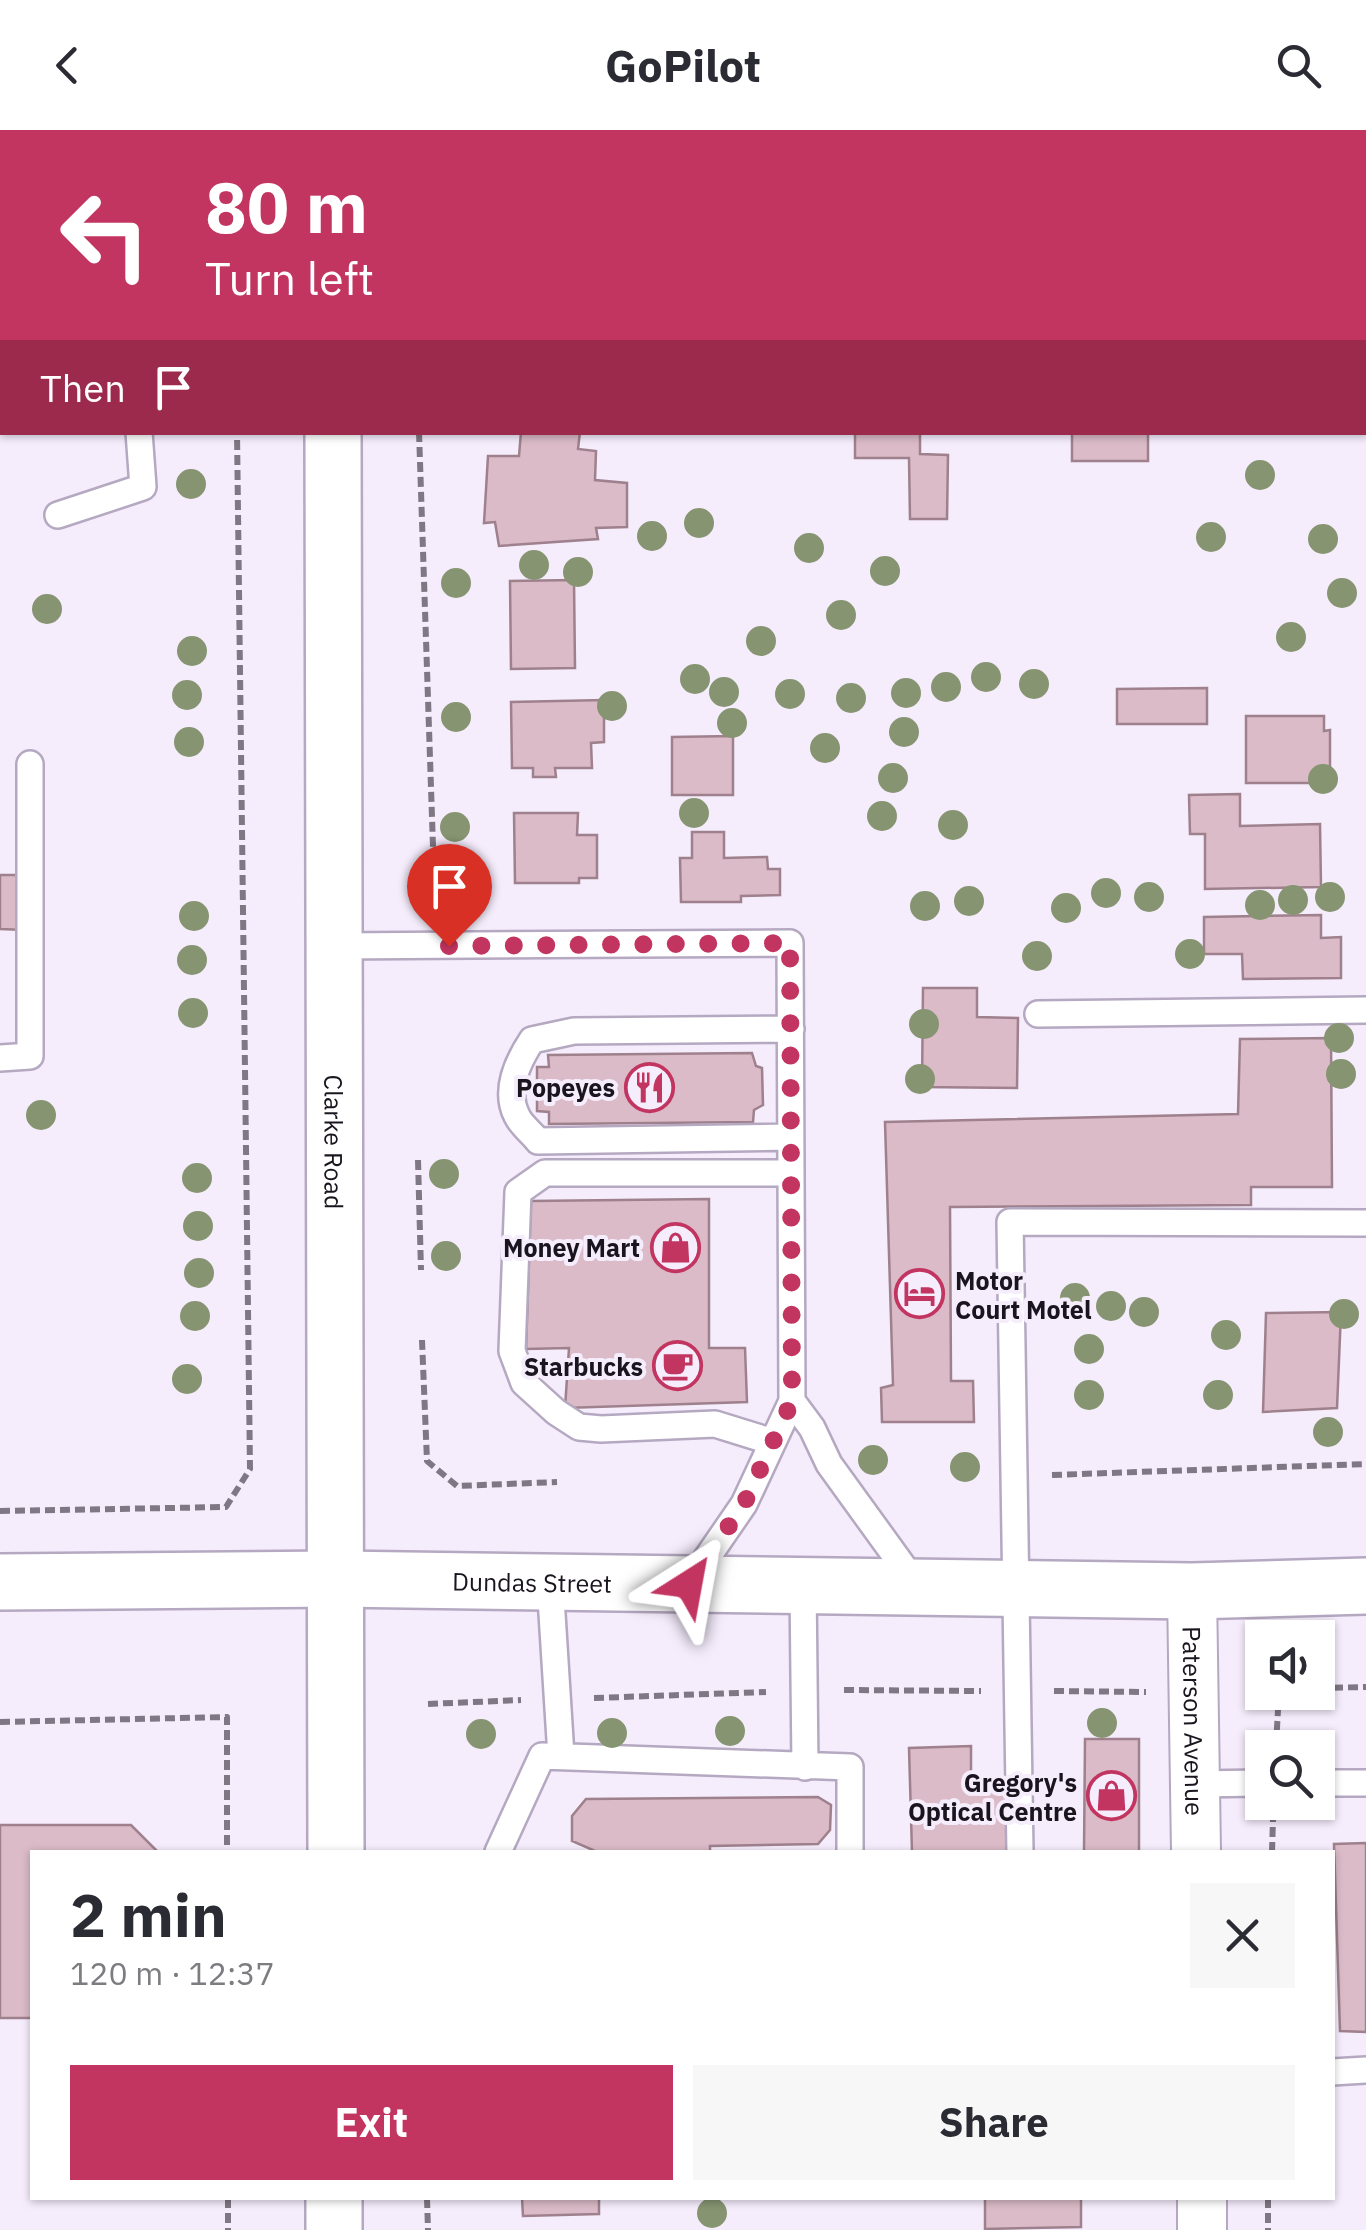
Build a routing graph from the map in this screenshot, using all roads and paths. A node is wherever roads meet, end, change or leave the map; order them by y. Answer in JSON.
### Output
{"nodes":[{"id":1,"x":139,"y":435,"type":"edge"},
{"id":2,"x":236,"y":435,"type":"edge"},
{"id":3,"x":333,"y":435,"type":"edge"},
{"id":4,"x":418,"y":435,"type":"edge"},
{"id":5,"x":58,"y":514,"type":"dead end"},
{"id":6,"x":30,"y":764,"type":"dead end"},
{"id":7,"x":436,"y":920,"type":"dead end"},
{"id":8,"x":335,"y":946,"type":"junction"},
{"id":9,"x":1366,"y":1010,"type":"edge"},
{"id":10,"x":1038,"y":1014,"type":"dead end"},
{"id":11,"x":791,"y":1029,"type":"junction"},
{"id":12,"x":0,"y":1058,"type":"edge"},
{"id":13,"x":790,"y":1137,"type":"junction"},
{"id":14,"x":418,"y":1160,"type":"dead end"},
{"id":15,"x":790,"y":1173,"type":"junction"},
{"id":16,"x":1366,"y":1223,"type":"edge"},
{"id":17,"x":421,"y":1270,"type":"dead end"},
{"id":18,"x":422,"y":1340,"type":"dead end"},
{"id":19,"x":792,"y":1401,"type":"junction"},
{"id":20,"x":773,"y":1442,"type":"junction"},
{"id":21,"x":1366,"y":1464,"type":"edge"},
{"id":22,"x":1051,"y":1475,"type":"dead end"},
{"id":23,"x":557,"y":1482,"type":"dead end"},
{"id":24,"x":0,"y":1511,"type":"edge"},
{"id":25,"x":337,"y":1579,"type":"junction"},
{"id":26,"x":0,"y":1582,"type":"edge"},
{"id":27,"x":550,"y":1582,"type":"junction"},
{"id":28,"x":689,"y":1584,"type":"junction"},
{"id":29,"x":803,"y":1585,"type":"junction"},
{"id":30,"x":1366,"y":1586,"type":"edge"},
{"id":31,"x":918,"y":1587,"type":"junction"},
{"id":32,"x":1014,"y":1589,"type":"junction"},
{"id":33,"x":1192,"y":1592,"type":"junction"},
{"id":34,"x":1366,"y":1686,"type":"edge"},
{"id":35,"x":1335,"y":1687,"type":"edge"},
{"id":36,"x":805,"y":1690,"type":"junction"},
{"id":37,"x":558,"y":1699,"type":"junction"},
{"id":38,"x":428,"y":1704,"type":"dead end"},
{"id":39,"x":0,"y":1722,"type":"edge"},
{"id":40,"x":562,"y":1756,"type":"junction"},
{"id":41,"x":804,"y":1768,"type":"junction"},
{"id":42,"x":1335,"y":1783,"type":"edge"},
{"id":43,"x":1366,"y":1783,"type":"edge"},
{"id":44,"x":1195,"y":1784,"type":"junction"},
{"id":45,"x":1245,"y":1784,"type":"edge"},
{"id":46,"x":1273,"y":1820,"type":"edge"},
{"id":47,"x":228,"y":1850,"type":"edge"},
{"id":48,"x":336,"y":1850,"type":"edge"},
{"id":49,"x":499,"y":1850,"type":"edge"},
{"id":50,"x":850,"y":1850,"type":"edge"},
{"id":51,"x":1020,"y":1850,"type":"edge"},
{"id":52,"x":1196,"y":1850,"type":"edge"},
{"id":53,"x":1272,"y":1850,"type":"edge"},
{"id":54,"x":1366,"y":2070,"type":"edge"},
{"id":55,"x":1335,"y":2072,"type":"edge"},
{"id":56,"x":228,"y":2200,"type":"edge"},
{"id":57,"x":334,"y":2200,"type":"edge"},
{"id":58,"x":427,"y":2200,"type":"edge"},
{"id":59,"x":1202,"y":2200,"type":"edge"},
{"id":60,"x":1268,"y":2200,"type":"edge"},
{"id":61,"x":228,"y":2230,"type":"edge"},
{"id":62,"x":334,"y":2230,"type":"edge"},
{"id":63,"x":428,"y":2230,"type":"edge"},
{"id":64,"x":1202,"y":2230,"type":"edge"},
{"id":65,"x":1268,"y":2230,"type":"edge"}],
"edges":[{"from":1,"to":5,"type":"lane"},
{"from":2,"to":24,"type":"path"},
{"from":3,"to":8,"type":"main road","name":"Clarke Road"},
{"from":4,"to":7,"type":"path"},
{"from":6,"to":12,"type":"lane"},
{"from":8,"to":11,"type":"lane"},
{"from":8,"to":25,"type":"main road","name":"Clarke Road"},
{"from":9,"to":10,"type":"lane"},
{"from":11,"to":13,"type":"lane"},
{"from":11,"to":13,"type":"lane"},
{"from":13,"to":15,"type":"lane"},
{"from":14,"to":17,"type":"path"},
{"from":15,"to":19,"type":"lane"},
{"from":15,"to":20,"type":"lane"},
{"from":16,"to":32,"type":"lane"},
{"from":18,"to":23,"type":"path"},
{"from":19,"to":20,"type":"lane"},
{"from":19,"to":31,"type":"lane"},
{"from":20,"to":28,"type":"lane"},
{"from":21,"to":22,"type":"path"},
{"from":25,"to":26,"type":"main road","name":"Dundas Street"},
{"from":25,"to":27,"type":"main road","name":"Dundas Street"},
{"from":25,"to":48,"type":"main road","name":"Clarke Road"},
{"from":27,"to":28,"type":"main road","name":"Dundas Street"},
{"from":27,"to":37,"type":"lane"},
{"from":28,"to":29,"type":"main road","name":"Dundas Street"},
{"from":29,"to":31,"type":"main road","name":"Dundas Street"},
{"from":29,"to":36,"type":"lane"},
{"from":30,"to":33,"type":"main road","name":"Dundas Street"},
{"from":31,"to":32,"type":"main road","name":"Dundas Street"},
{"from":32,"to":33,"type":"main road","name":"Dundas Street"},
{"from":32,"to":51,"type":"lane"},
{"from":33,"to":44,"type":"street","name":"Paterson Avenue"},
{"from":34,"to":35,"type":"path"},
{"from":36,"to":37,"type":"path"},
{"from":36,"to":41,"type":"lane"},
{"from":37,"to":38,"type":"path"},
{"from":37,"to":40,"type":"lane"},
{"from":39,"to":47,"type":"path"},
{"from":40,"to":41,"type":"lane"},
{"from":40,"to":49,"type":"lane"},
{"from":41,"to":50,"type":"lane"},
{"from":42,"to":43,"type":"lane"},
{"from":44,"to":45,"type":"lane"},
{"from":44,"to":52,"type":"street","name":"Paterson Avenue"},
{"from":46,"to":53,"type":"path"},
{"from":54,"to":55,"type":"lane"},
{"from":56,"to":61,"type":"path"},
{"from":57,"to":62,"type":"main road"},
{"from":58,"to":63,"type":"path"},
{"from":59,"to":64,"type":"street"},
{"from":60,"to":65,"type":"path"}]}
